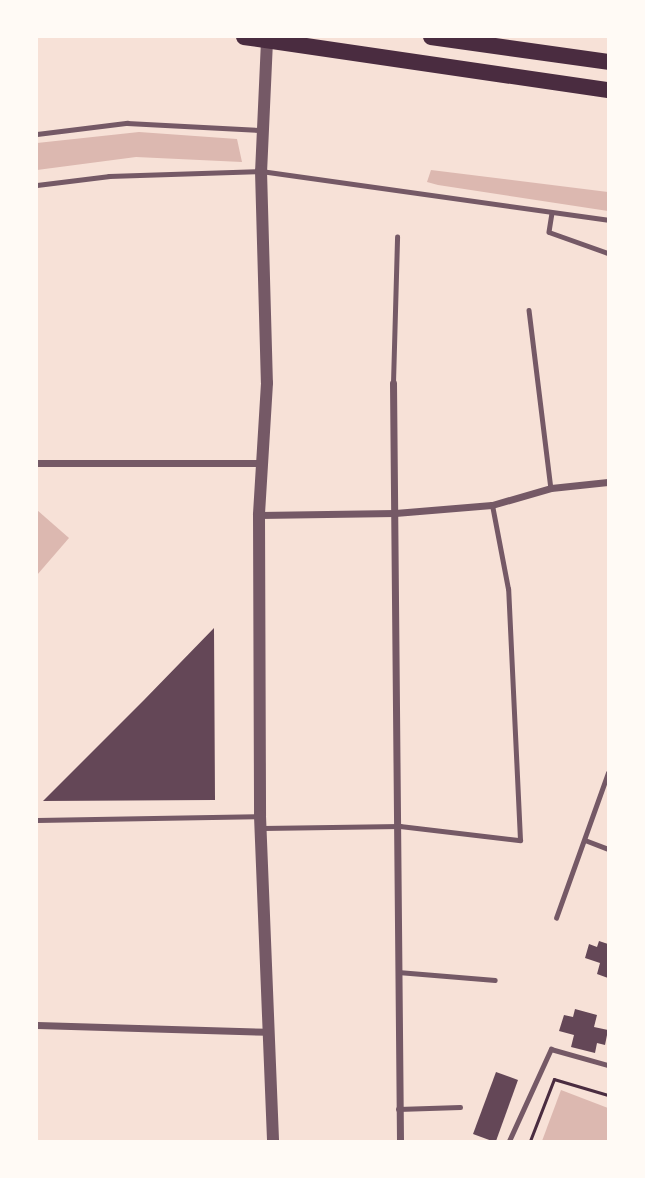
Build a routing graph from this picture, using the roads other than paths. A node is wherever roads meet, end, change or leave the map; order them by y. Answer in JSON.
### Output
{"nodes":[{"id":1,"x":244,"y":37,"type":"edge"},
{"id":2,"x":431,"y":37,"type":"edge"},
{"id":3,"x":267,"y":41,"type":"junction"},
{"id":4,"x":608,"y":62,"type":"edge"},
{"id":5,"x":608,"y":90,"type":"edge"},
{"id":6,"x":261,"y":130,"type":"junction"},
{"id":7,"x":37,"y":134,"type":"edge"},
{"id":8,"x":261,"y":171,"type":"junction"},
{"id":9,"x":37,"y":185,"type":"edge"},
{"id":10,"x":552,"y":213,"type":"junction"},
{"id":11,"x":608,"y":220,"type":"edge"},
{"id":12,"x":397,"y":237,"type":"dead end"},
{"id":13,"x":608,"y":253,"type":"edge"},
{"id":14,"x":528,"y":310,"type":"dead end"},
{"id":15,"x":393,"y":383,"type":"joint"},
{"id":16,"x":37,"y":463,"type":"edge"},
{"id":17,"x":261,"y":463,"type":"junction"},
{"id":18,"x":608,"y":482,"type":"edge"},
{"id":19,"x":551,"y":488,"type":"junction"},
{"id":20,"x":492,"y":505,"type":"junction"},
{"id":21,"x":396,"y":513,"type":"junction"},
{"id":22,"x":259,"y":515,"type":"junction"},
{"id":23,"x":608,"y":773,"type":"edge"},
{"id":24,"x":37,"y":820,"type":"edge"},
{"id":25,"x":261,"y":822,"type":"junction"},
{"id":26,"x":400,"y":826,"type":"junction"},
{"id":27,"x":585,"y":840,"type":"junction"},
{"id":28,"x":608,"y":849,"type":"edge"},
{"id":29,"x":556,"y":918,"type":"dead end"},
{"id":30,"x":397,"y":972,"type":"junction"},
{"id":31,"x":495,"y":980,"type":"dead end"},
{"id":32,"x":37,"y":1025,"type":"edge"},
{"id":33,"x":268,"y":1032,"type":"junction"},
{"id":34,"x":608,"y":1065,"type":"edge"},
{"id":35,"x":460,"y":1107,"type":"dead end"},
{"id":36,"x":398,"y":1109,"type":"junction"},
{"id":37,"x":273,"y":1141,"type":"edge"},
{"id":38,"x":400,"y":1141,"type":"edge"},
{"id":39,"x":509,"y":1141,"type":"edge"}],
"edges":[{"from":1,"to":3,"type":"highway"},
{"from":2,"to":4,"type":"highway"},
{"from":3,"to":5,"type":"highway"},
{"from":3,"to":6,"type":"street"},
{"from":6,"to":7,"type":"lane"},
{"from":6,"to":8,"type":"street"},
{"from":8,"to":9,"type":"lane"},
{"from":8,"to":10,"type":"lane"},
{"from":8,"to":17,"type":"street"},
{"from":10,"to":11,"type":"lane"},
{"from":10,"to":13,"type":"lane"},
{"from":12,"to":15,"type":"lane"},
{"from":14,"to":19,"type":"lane"},
{"from":15,"to":21,"type":"street"},
{"from":16,"to":17,"type":"street"},
{"from":17,"to":22,"type":"street"},
{"from":18,"to":19,"type":"street"},
{"from":19,"to":20,"type":"street"},
{"from":20,"to":21,"type":"street"},
{"from":20,"to":26,"type":"lane"},
{"from":21,"to":22,"type":"street"},
{"from":21,"to":26,"type":"street"},
{"from":22,"to":25,"type":"street"},
{"from":23,"to":27,"type":"lane"},
{"from":24,"to":25,"type":"lane"},
{"from":25,"to":26,"type":"lane"},
{"from":25,"to":33,"type":"street"},
{"from":26,"to":30,"type":"street"},
{"from":27,"to":28,"type":"lane"},
{"from":27,"to":29,"type":"lane"},
{"from":30,"to":31,"type":"lane"},
{"from":30,"to":36,"type":"street"},
{"from":32,"to":33,"type":"street"},
{"from":33,"to":37,"type":"street"},
{"from":34,"to":39,"type":"lane"},
{"from":35,"to":36,"type":"lane"},
{"from":36,"to":38,"type":"street"}]}
